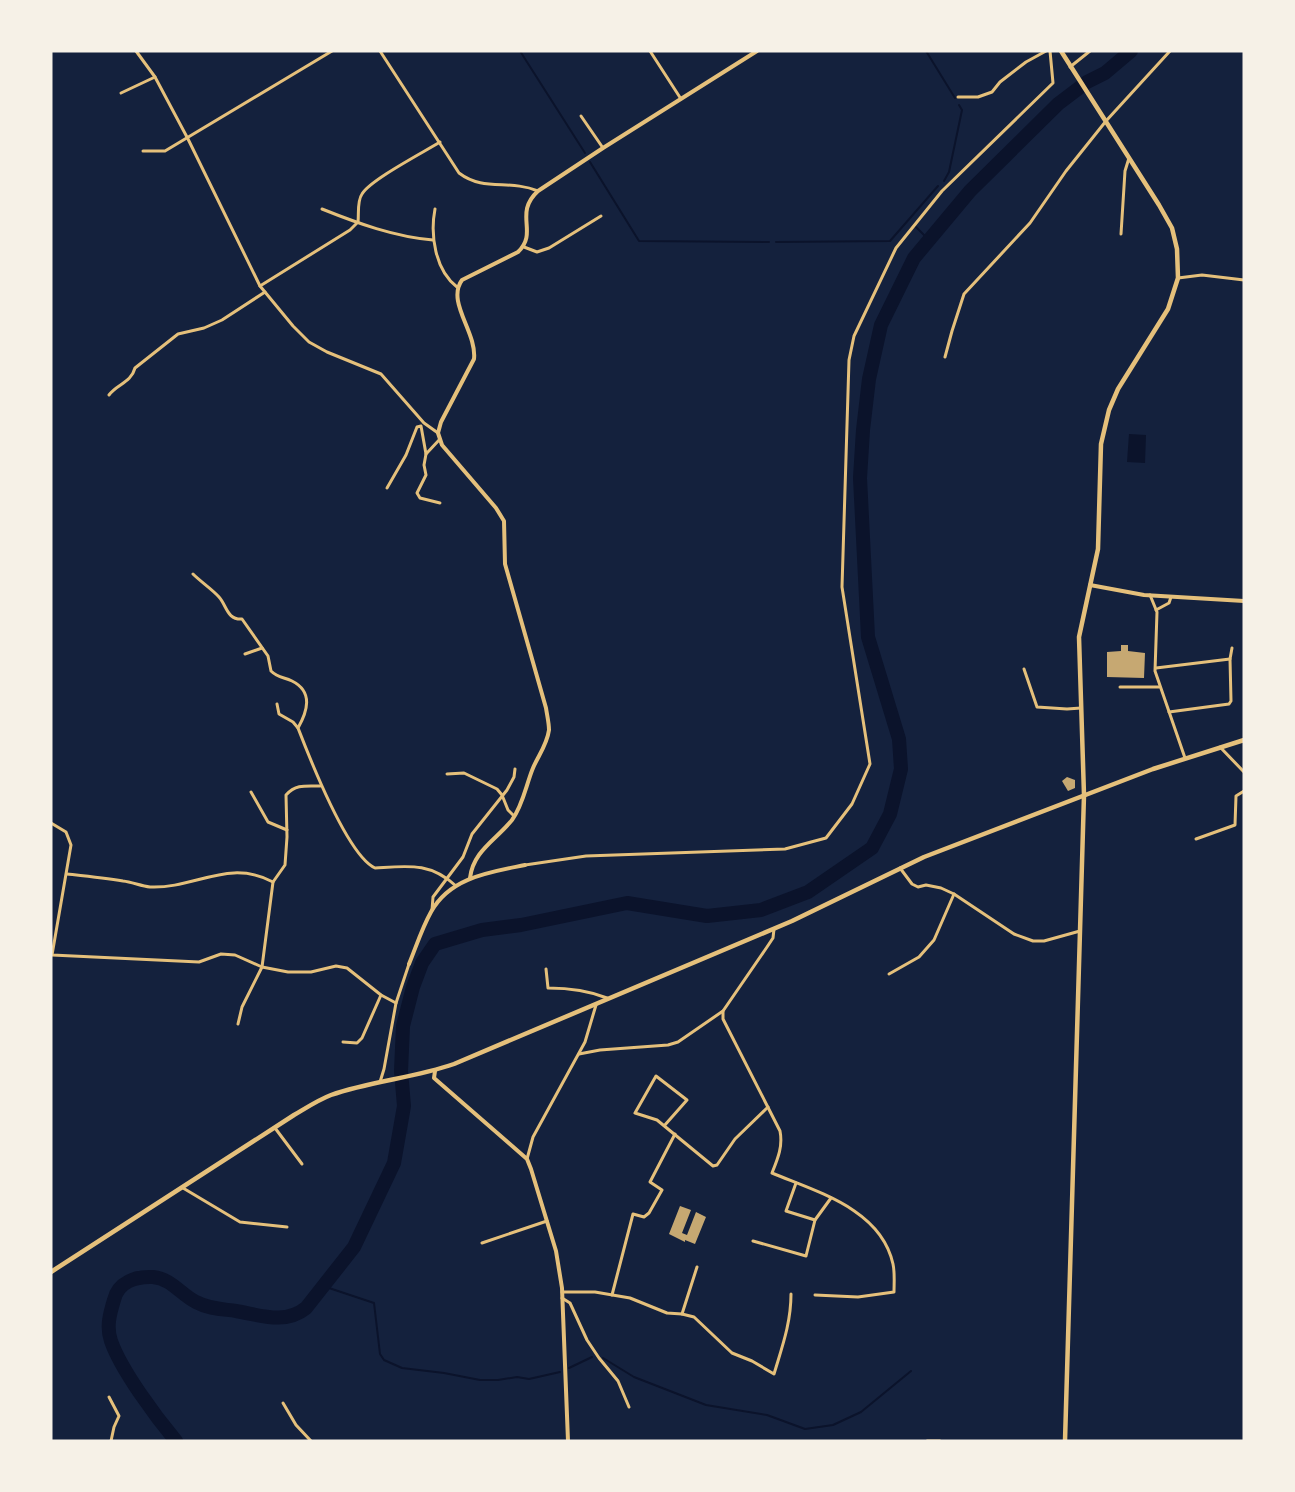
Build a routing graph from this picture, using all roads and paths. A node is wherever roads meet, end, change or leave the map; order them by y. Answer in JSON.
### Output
{"nodes":[{"id":1,"x":136,"y":51,"type":"edge"},
{"id":2,"x":332,"y":51,"type":"edge"},
{"id":3,"x":380,"y":51,"type":"edge"},
{"id":4,"x":650,"y":51,"type":"edge"},
{"id":5,"x":757,"y":51,"type":"edge"},
{"id":6,"x":1048,"y":51,"type":"edge"},
{"id":7,"x":1061,"y":51,"type":"edge"},
{"id":8,"x":1090,"y":51,"type":"edge"},
{"id":9,"x":1170,"y":51,"type":"edge"},
{"id":10,"x":1072,"y":69,"type":"junction"},
{"id":11,"x":155,"y":77,"type":"junction"},
{"id":12,"x":121,"y":93,"type":"dead end"},
{"id":13,"x":957,"y":97,"type":"dead end"},
{"id":14,"x":681,"y":99,"type":"junction"},
{"id":15,"x":581,"y":116,"type":"dead end"},
{"id":16,"x":1106,"y":122,"type":"junction"},
{"id":17,"x":188,"y":139,"type":"junction"},
{"id":18,"x":440,"y":142,"type":"junction"},
{"id":19,"x":603,"y":148,"type":"junction"},
{"id":20,"x":143,"y":151,"type":"dead end"},
{"id":21,"x":1128,"y":158,"type":"junction"},
{"id":22,"x":538,"y":191,"type":"junction"},
{"id":23,"x":322,"y":209,"type":"dead end"},
{"id":24,"x":435,"y":209,"type":"dead end"},
{"id":25,"x":601,"y":216,"type":"dead end"},
{"id":26,"x":358,"y":222,"type":"junction"},
{"id":27,"x":1121,"y":234,"type":"dead end"},
{"id":28,"x":433,"y":240,"type":"junction"},
{"id":29,"x":524,"y":247,"type":"junction"},
{"id":30,"x":1178,"y":278,"type":"junction"},
{"id":31,"x":1244,"y":280,"type":"edge"},
{"id":32,"x":260,"y":286,"type":"junction"},
{"id":33,"x":457,"y":287,"type":"junction"},
{"id":34,"x":265,"y":292,"type":"junction"},
{"id":35,"x":945,"y":357,"type":"dead end"},
{"id":36,"x":109,"y":395,"type":"dead end"},
{"id":37,"x":438,"y":433,"type":"junction"},
{"id":38,"x":440,"y":439,"type":"junction"},
{"id":39,"x":426,"y":454,"type":"junction"},
{"id":40,"x":387,"y":488,"type":"dead end"},
{"id":41,"x":440,"y":503,"type":"dead end"},
{"id":42,"x":193,"y":574,"type":"dead end"},
{"id":43,"x":1090,"y":585,"type":"junction"},
{"id":44,"x":1150,"y":596,"type":"junction"},
{"id":45,"x":1171,"y":597,"type":"junction"},
{"id":46,"x":1244,"y":601,"type":"edge"},
{"id":47,"x":1156,"y":610,"type":"junction"},
{"id":48,"x":262,"y":648,"type":"junction"},
{"id":49,"x":1232,"y":648,"type":"dead end"},
{"id":50,"x":245,"y":654,"type":"dead end"},
{"id":51,"x":1230,"y":659,"type":"junction"},
{"id":52,"x":1156,"y":668,"type":"junction"},
{"id":53,"x":1024,"y":669,"type":"dead end"},
{"id":54,"x":1119,"y":687,"type":"dead end"},
{"id":55,"x":1160,"y":687,"type":"junction"},
{"id":56,"x":277,"y":704,"type":"dead end"},
{"id":57,"x":1081,"y":708,"type":"junction"},
{"id":58,"x":1169,"y":712,"type":"junction"},
{"id":59,"x":298,"y":729,"type":"junction"},
{"id":60,"x":1244,"y":740,"type":"edge"},
{"id":61,"x":1220,"y":747,"type":"junction"},
{"id":62,"x":1185,"y":758,"type":"junction"},
{"id":63,"x":515,"y":769,"type":"dead end"},
{"id":64,"x":1244,"y":771,"type":"edge"},
{"id":65,"x":447,"y":774,"type":"dead end"},
{"id":66,"x":320,"y":786,"type":"junction"},
{"id":67,"x":1244,"y":791,"type":"edge"},
{"id":68,"x":251,"y":792,"type":"dead end"},
{"id":69,"x":502,"y":795,"type":"junction"},
{"id":70,"x":1084,"y":795,"type":"junction"},
{"id":71,"x":514,"y":816,"type":"junction"},
{"id":72,"x":51,"y":823,"type":"edge"},
{"id":73,"x":286,"y":830,"type":"junction"},
{"id":74,"x":1196,"y":838,"type":"dead end"},
{"id":75,"x":525,"y":865,"type":"joint"},
{"id":76,"x":900,"y":868,"type":"junction"},
{"id":77,"x":66,"y":874,"type":"junction"},
{"id":78,"x":448,"y":878,"type":"junction"},
{"id":79,"x":470,"y":878,"type":"junction"},
{"id":80,"x":273,"y":882,"type":"junction"},
{"id":81,"x":456,"y":886,"type":"junction"},
{"id":82,"x":954,"y":894,"type":"junction"},
{"id":83,"x":432,"y":910,"type":"junction"},
{"id":84,"x":774,"y":927,"type":"junction"},
{"id":85,"x":1080,"y":931,"type":"junction"},
{"id":86,"x":408,"y":964,"type":"joint"},
{"id":87,"x":262,"y":967,"type":"junction"},
{"id":88,"x":546,"y":969,"type":"dead end"},
{"id":89,"x":890,"y":974,"type":"dead end"},
{"id":90,"x":381,"y":995,"type":"junction"},
{"id":91,"x":609,"y":999,"type":"junction"},
{"id":92,"x":396,"y":1003,"type":"junction"},
{"id":93,"x":596,"y":1004,"type":"junction"},
{"id":94,"x":723,"y":1011,"type":"junction"},
{"id":95,"x":238,"y":1024,"type":"dead end"},
{"id":96,"x":343,"y":1042,"type":"dead end"},
{"id":97,"x":578,"y":1054,"type":"junction"},
{"id":98,"x":433,"y":1071,"type":"junction"},
{"id":99,"x":383,"y":1082,"type":"junction"},
{"id":100,"x":768,"y":1107,"type":"junction"},
{"id":101,"x":664,"y":1126,"type":"junction"},
{"id":102,"x":275,"y":1128,"type":"junction"},
{"id":103,"x":675,"y":1134,"type":"junction"},
{"id":104,"x":527,"y":1159,"type":"junction"},
{"id":105,"x":302,"y":1164,"type":"dead end"},
{"id":106,"x":796,"y":1183,"type":"junction"},
{"id":107,"x":183,"y":1188,"type":"junction"},
{"id":108,"x":831,"y":1198,"type":"junction"},
{"id":109,"x":816,"y":1220,"type":"junction"},
{"id":110,"x":547,"y":1221,"type":"junction"},
{"id":111,"x":287,"y":1227,"type":"dead end"},
{"id":112,"x":753,"y":1241,"type":"dead end"},
{"id":113,"x":482,"y":1243,"type":"dead end"},
{"id":114,"x":697,"y":1267,"type":"dead end"},
{"id":115,"x":51,"y":1272,"type":"edge"},
{"id":116,"x":562,"y":1292,"type":"junction"},
{"id":117,"x":791,"y":1294,"type":"dead end"},
{"id":118,"x":612,"y":1295,"type":"junction"},
{"id":119,"x":815,"y":1295,"type":"dead end"},
{"id":120,"x":562,"y":1298,"type":"junction"},
{"id":121,"x":682,"y":1314,"type":"junction"},
{"id":122,"x":110,"y":1397,"type":"dead end"},
{"id":123,"x":283,"y":1403,"type":"dead end"},
{"id":124,"x":629,"y":1407,"type":"dead end"},
{"id":125,"x":111,"y":1441,"type":"edge"},
{"id":126,"x":311,"y":1441,"type":"edge"},
{"id":127,"x":568,"y":1441,"type":"edge"},
{"id":128,"x":927,"y":1441,"type":"edge"},
{"id":129,"x":940,"y":1441,"type":"edge"},
{"id":130,"x":1065,"y":1441,"type":"edge"}],
"edges":[{"from":1,"to":11,"type":"street"},
{"from":2,"to":17,"type":"street"},
{"from":3,"to":18,"type":"street"},
{"from":4,"to":14,"type":"street"},
{"from":5,"to":14,"type":"street"},
{"from":6,"to":13,"type":"street"},
{"from":6,"to":75,"type":"street"},
{"from":7,"to":10,"type":"main road"},
{"from":8,"to":10,"type":"street"},
{"from":9,"to":16,"type":"street"},
{"from":10,"to":16,"type":"main road"},
{"from":11,"to":12,"type":"street"},
{"from":11,"to":17,"type":"street"},
{"from":14,"to":19,"type":"street"},
{"from":15,"to":19,"type":"street"},
{"from":16,"to":21,"type":"main road"},
{"from":16,"to":35,"type":"street"},
{"from":17,"to":20,"type":"street"},
{"from":17,"to":32,"type":"street"},
{"from":18,"to":22,"type":"street"},
{"from":18,"to":26,"type":"street"},
{"from":19,"to":22,"type":"street"},
{"from":21,"to":27,"type":"street"},
{"from":21,"to":30,"type":"main road"},
{"from":22,"to":29,"type":"street"},
{"from":23,"to":26,"type":"street"},
{"from":24,"to":28,"type":"street"},
{"from":25,"to":29,"type":"street"},
{"from":26,"to":28,"type":"street"},
{"from":26,"to":32,"type":"street"},
{"from":28,"to":33,"type":"street"},
{"from":29,"to":33,"type":"street"},
{"from":30,"to":31,"type":"street"},
{"from":30,"to":43,"type":"main road"},
{"from":32,"to":34,"type":"street"},
{"from":33,"to":37,"type":"street"},
{"from":34,"to":36,"type":"street"},
{"from":34,"to":37,"type":"street"},
{"from":37,"to":38,"type":"street"},
{"from":38,"to":39,"type":"street"},
{"from":38,"to":71,"type":"street"},
{"from":39,"to":40,"type":"street"},
{"from":39,"to":41,"type":"street"},
{"from":42,"to":48,"type":"street"},
{"from":43,"to":44,"type":"street"},
{"from":43,"to":57,"type":"main road"},
{"from":44,"to":45,"type":"street"},
{"from":44,"to":47,"type":"street"},
{"from":45,"to":46,"type":"street"},
{"from":45,"to":47,"type":"street"},
{"from":47,"to":52,"type":"street"},
{"from":48,"to":50,"type":"street"},
{"from":48,"to":59,"type":"street"},
{"from":49,"to":51,"type":"street"},
{"from":51,"to":52,"type":"street"},
{"from":51,"to":58,"type":"street"},
{"from":52,"to":55,"type":"street"},
{"from":53,"to":57,"type":"street"},
{"from":54,"to":55,"type":"street"},
{"from":55,"to":58,"type":"street"},
{"from":56,"to":59,"type":"street"},
{"from":57,"to":70,"type":"main road"},
{"from":58,"to":62,"type":"street"},
{"from":59,"to":66,"type":"street"},
{"from":60,"to":61,"type":"main road"},
{"from":61,"to":62,"type":"main road"},
{"from":61,"to":64,"type":"street"},
{"from":62,"to":70,"type":"main road"},
{"from":63,"to":69,"type":"street"},
{"from":65,"to":69,"type":"street"},
{"from":66,"to":73,"type":"street"},
{"from":66,"to":78,"type":"street"},
{"from":67,"to":74,"type":"street"},
{"from":68,"to":73,"type":"street"},
{"from":69,"to":71,"type":"street"},
{"from":69,"to":78,"type":"street"},
{"from":70,"to":76,"type":"main road"},
{"from":70,"to":85,"type":"main road"},
{"from":71,"to":79,"type":"street"},
{"from":72,"to":77,"type":"street"},
{"from":73,"to":80,"type":"street"},
{"from":75,"to":79,"type":"street"},
{"from":76,"to":82,"type":"street"},
{"from":76,"to":84,"type":"main road"},
{"from":77,"to":80,"type":"street"},
{"from":77,"to":87,"type":"street"},
{"from":78,"to":81,"type":"street"},
{"from":78,"to":83,"type":"street"},
{"from":79,"to":81,"type":"street"},
{"from":80,"to":87,"type":"street"},
{"from":81,"to":83,"type":"street"},
{"from":82,"to":85,"type":"street"},
{"from":82,"to":89,"type":"street"},
{"from":83,"to":86,"type":"street"},
{"from":84,"to":91,"type":"main road"},
{"from":84,"to":94,"type":"street"},
{"from":85,"to":130,"type":"main road"},
{"from":86,"to":92,"type":"street"},
{"from":87,"to":90,"type":"street"},
{"from":87,"to":95,"type":"street"},
{"from":88,"to":91,"type":"street"},
{"from":90,"to":92,"type":"street"},
{"from":90,"to":96,"type":"street"},
{"from":91,"to":93,"type":"main road"},
{"from":92,"to":99,"type":"street"},
{"from":93,"to":97,"type":"street"},
{"from":93,"to":98,"type":"main road"},
{"from":94,"to":97,"type":"street"},
{"from":94,"to":100,"type":"street"},
{"from":97,"to":104,"type":"street"},
{"from":98,"to":99,"type":"main road"},
{"from":98,"to":104,"type":"street"},
{"from":99,"to":102,"type":"main road"},
{"from":100,"to":103,"type":"street"},
{"from":100,"to":106,"type":"street"},
{"from":101,"to":101,"type":"street"},
{"from":101,"to":103,"type":"street"},
{"from":102,"to":105,"type":"street"},
{"from":102,"to":107,"type":"main road"},
{"from":103,"to":118,"type":"street"},
{"from":104,"to":110,"type":"street"},
{"from":106,"to":108,"type":"street"},
{"from":106,"to":109,"type":"street"},
{"from":107,"to":111,"type":"street"},
{"from":107,"to":115,"type":"main road"},
{"from":108,"to":109,"type":"street"},
{"from":108,"to":119,"type":"street"},
{"from":109,"to":112,"type":"street"},
{"from":110,"to":113,"type":"street"},
{"from":110,"to":116,"type":"street"},
{"from":114,"to":121,"type":"street"},
{"from":116,"to":118,"type":"street"},
{"from":116,"to":120,"type":"street"},
{"from":117,"to":121,"type":"street"},
{"from":118,"to":121,"type":"street"},
{"from":120,"to":124,"type":"street"},
{"from":120,"to":127,"type":"street"},
{"from":122,"to":125,"type":"street"},
{"from":123,"to":126,"type":"street"},
{"from":128,"to":129,"type":"street"}]}
